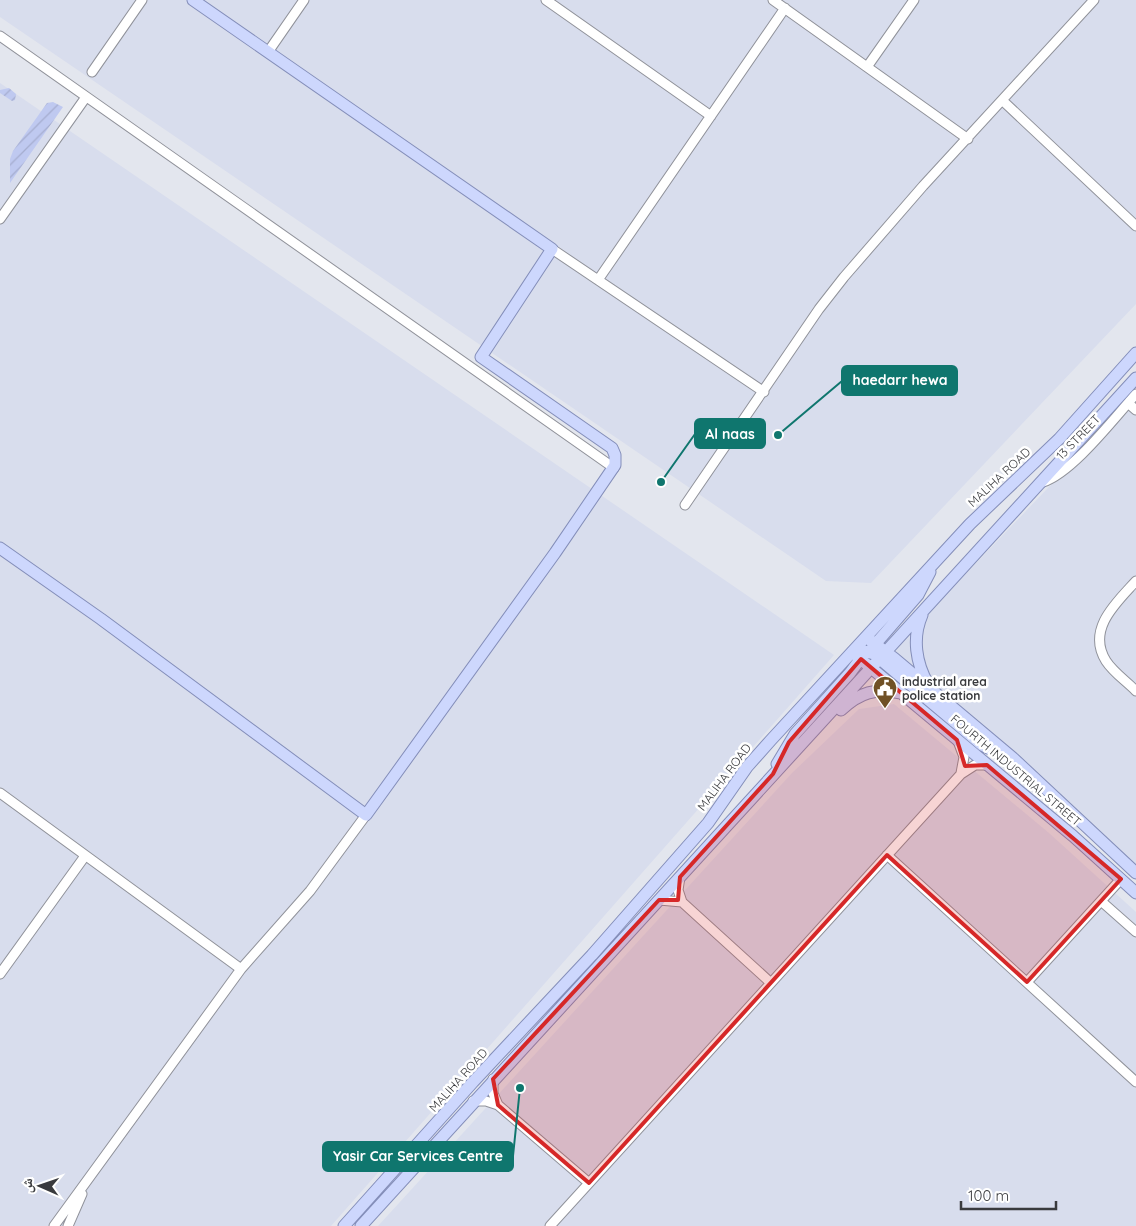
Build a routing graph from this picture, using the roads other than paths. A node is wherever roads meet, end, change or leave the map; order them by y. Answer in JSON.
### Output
{"nodes":[{"id":1,"x":142,"y":0,"type":"edge"},
{"id":2,"x":193,"y":0,"type":"edge"},
{"id":3,"x":304,"y":0,"type":"edge"},
{"id":4,"x":546,"y":0,"type":"edge"},
{"id":5,"x":773,"y":0,"type":"edge"},
{"id":6,"x":914,"y":0,"type":"edge"},
{"id":7,"x":1094,"y":0,"type":"edge"},
{"id":8,"x":785,"y":8,"type":"junction"},
{"id":9,"x":0,"y":36,"type":"edge"},
{"id":10,"x":268,"y":52,"type":"junction"},
{"id":11,"x":867,"y":67,"type":"junction"},
{"id":12,"x":92,"y":72,"type":"dead end"},
{"id":13,"x":86,"y":97,"type":"junction"},
{"id":14,"x":1004,"y":101,"type":"junction"},
{"id":15,"x":710,"y":116,"type":"junction"},
{"id":16,"x":968,"y":139,"type":"junction"},
{"id":17,"x":0,"y":219,"type":"edge"},
{"id":18,"x":1136,"y":226,"type":"edge"},
{"id":19,"x":552,"y":249,"type":"junction"},
{"id":20,"x":598,"y":280,"type":"junction"},
{"id":21,"x":1136,"y":353,"type":"edge"},
{"id":22,"x":1136,"y":378,"type":"edge"},
{"id":23,"x":764,"y":392,"type":"junction"},
{"id":24,"x":1136,"y":394,"type":"edge"},
{"id":25,"x":1128,"y":402,"type":"junction"},
{"id":26,"x":1136,"y":410,"type":"edge"},
{"id":27,"x":614,"y":468,"type":"junction"},
{"id":28,"x":1040,"y":483,"type":"junction"},
{"id":29,"x":685,"y":505,"type":"dead end"},
{"id":30,"x":0,"y":548,"type":"edge"},
{"id":31,"x":1136,"y":581,"type":"edge"},
{"id":32,"x":924,"y":610,"type":"junction"},
{"id":33,"x":869,"y":651,"type":"junction"},
{"id":34,"x":1135,"y":686,"type":"edge"},
{"id":35,"x":930,"y":688,"type":"junction"},
{"id":36,"x":902,"y":693,"type":"junction"},
{"id":37,"x":819,"y":724,"type":"junction"},
{"id":38,"x":958,"y":740,"type":"junction"},
{"id":39,"x":1014,"y":759,"type":"junction"},
{"id":40,"x":986,"y":765,"type":"junction"},
{"id":41,"x":773,"y":774,"type":"junction"},
{"id":42,"x":961,"y":774,"type":"junction"},
{"id":43,"x":0,"y":793,"type":"edge"},
{"id":44,"x":366,"y":815,"type":"junction"},
{"id":45,"x":887,"y":855,"type":"junction"},
{"id":46,"x":86,"y":856,"type":"junction"},
{"id":47,"x":1136,"y":872,"type":"edge"},
{"id":48,"x":680,"y":877,"type":"junction"},
{"id":49,"x":1121,"y":879,"type":"junction"},
{"id":50,"x":1136,"y":893,"type":"edge"},
{"id":51,"x":659,"y":900,"type":"junction"},
{"id":52,"x":1101,"y":901,"type":"junction"},
{"id":53,"x":682,"y":902,"type":"junction"},
{"id":54,"x":1136,"y":932,"type":"edge"},
{"id":55,"x":241,"y":969,"type":"junction"},
{"id":56,"x":0,"y":974,"type":"edge"},
{"id":57,"x":1027,"y":982,"type":"junction"},
{"id":58,"x":770,"y":983,"type":"junction"},
{"id":59,"x":493,"y":1079,"type":"junction"},
{"id":60,"x":1136,"y":1082,"type":"edge"},
{"id":61,"x":473,"y":1101,"type":"junction"},
{"id":62,"x":498,"y":1106,"type":"junction"},
{"id":63,"x":589,"y":1183,"type":"junction"},
{"id":64,"x":85,"y":1187,"type":"junction"},
{"id":65,"x":54,"y":1226,"type":"edge"},
{"id":66,"x":68,"y":1226,"type":"edge"},
{"id":67,"x":344,"y":1226,"type":"edge"},
{"id":68,"x":361,"y":1226,"type":"edge"},
{"id":69,"x":550,"y":1226,"type":"edge"}],
"edges":[{"from":1,"to":12,"type":"street"},
{"from":2,"to":10,"type":"main road"},
{"from":3,"to":10,"type":"street"},
{"from":4,"to":15,"type":"street"},
{"from":5,"to":8,"type":"street"},
{"from":6,"to":11,"type":"street"},
{"from":7,"to":14,"type":"street"},
{"from":8,"to":11,"type":"street"},
{"from":8,"to":15,"type":"street"},
{"from":9,"to":13,"type":"street"},
{"from":10,"to":19,"type":"main road"},
{"from":11,"to":16,"type":"street"},
{"from":13,"to":17,"type":"street"},
{"from":13,"to":27,"type":"street"},
{"from":14,"to":16,"type":"street"},
{"from":14,"to":18,"type":"street"},
{"from":15,"to":20,"type":"street"},
{"from":16,"to":23,"type":"street"},
{"from":19,"to":20,"type":"street"},
{"from":19,"to":27,"type":"main road"},
{"from":20,"to":23,"type":"street"},
{"from":21,"to":33,"type":"main road","name":"MALIHA ROAD"},
{"from":22,"to":28,"type":"main road","name":"MALIHA ROAD"},
{"from":23,"to":29,"type":"street"},
{"from":24,"to":25,"type":"street","name":"13 STREET"},
{"from":25,"to":26,"type":"street"},
{"from":25,"to":28,"type":"street","name":"13 STREET"},
{"from":27,"to":44,"type":"main road"},
{"from":28,"to":32,"type":"main road","name":"MALIHA ROAD"},
{"from":30,"to":44,"type":"main road"},
{"from":31,"to":34,"type":"street"},
{"from":32,"to":33,"type":"main road","name":"MALIHA ROAD"},
{"from":32,"to":35,"type":"main road"},
{"from":33,"to":35,"type":"main road","name":"FOURTH INDUSTRIAL STREET"},
{"from":33,"to":36,"type":"main road","name":"FOURTH INDUSTRIAL STREET"},
{"from":33,"to":37,"type":"main road","name":"MALIHA ROAD"},
{"from":33,"to":39,"type":"main road"},
{"from":33,"to":41,"type":"main road"},
{"from":33,"to":67,"type":"main road","name":"MALIHA ROAD"},
{"from":35,"to":39,"type":"main road","name":"FOURTH INDUSTRIAL STREET"},
{"from":36,"to":37,"type":"main road"},
{"from":36,"to":38,"type":"main road","name":"FOURTH INDUSTRIAL STREET"},
{"from":37,"to":41,"type":"main road","name":"MALIHA ROAD"},
{"from":38,"to":40,"type":"main road","name":"FOURTH INDUSTRIAL STREET"},
{"from":38,"to":42,"type":"street"},
{"from":39,"to":47,"type":"main road","name":"FOURTH INDUSTRIAL STREET"},
{"from":40,"to":42,"type":"street"},
{"from":40,"to":49,"type":"main road","name":"FOURTH INDUSTRIAL STREET"},
{"from":41,"to":48,"type":"main road","name":"MALIHA ROAD"},
{"from":42,"to":45,"type":"street"},
{"from":43,"to":46,"type":"street"},
{"from":44,"to":55,"type":"street"},
{"from":45,"to":57,"type":"street"},
{"from":45,"to":58,"type":"street"},
{"from":46,"to":55,"type":"street"},
{"from":46,"to":56,"type":"street"},
{"from":48,"to":51,"type":"main road","name":"MALIHA ROAD"},
{"from":48,"to":53,"type":"street"},
{"from":49,"to":50,"type":"main road","name":"FOURTH INDUSTRIAL STREET"},
{"from":49,"to":52,"type":"street"},
{"from":51,"to":53,"type":"street"},
{"from":51,"to":59,"type":"main road","name":"MALIHA ROAD"},
{"from":52,"to":54,"type":"street"},
{"from":52,"to":57,"type":"street"},
{"from":53,"to":58,"type":"street"},
{"from":55,"to":64,"type":"street"},
{"from":57,"to":60,"type":"street"},
{"from":58,"to":63,"type":"street"},
{"from":59,"to":61,"type":"main road","name":"MALIHA ROAD"},
{"from":59,"to":62,"type":"street"},
{"from":61,"to":62,"type":"street"},
{"from":61,"to":68,"type":"main road","name":"MALIHA ROAD"},
{"from":62,"to":63,"type":"street"},
{"from":63,"to":69,"type":"street"},
{"from":64,"to":65,"type":"street"},
{"from":64,"to":66,"type":"street"}]}
